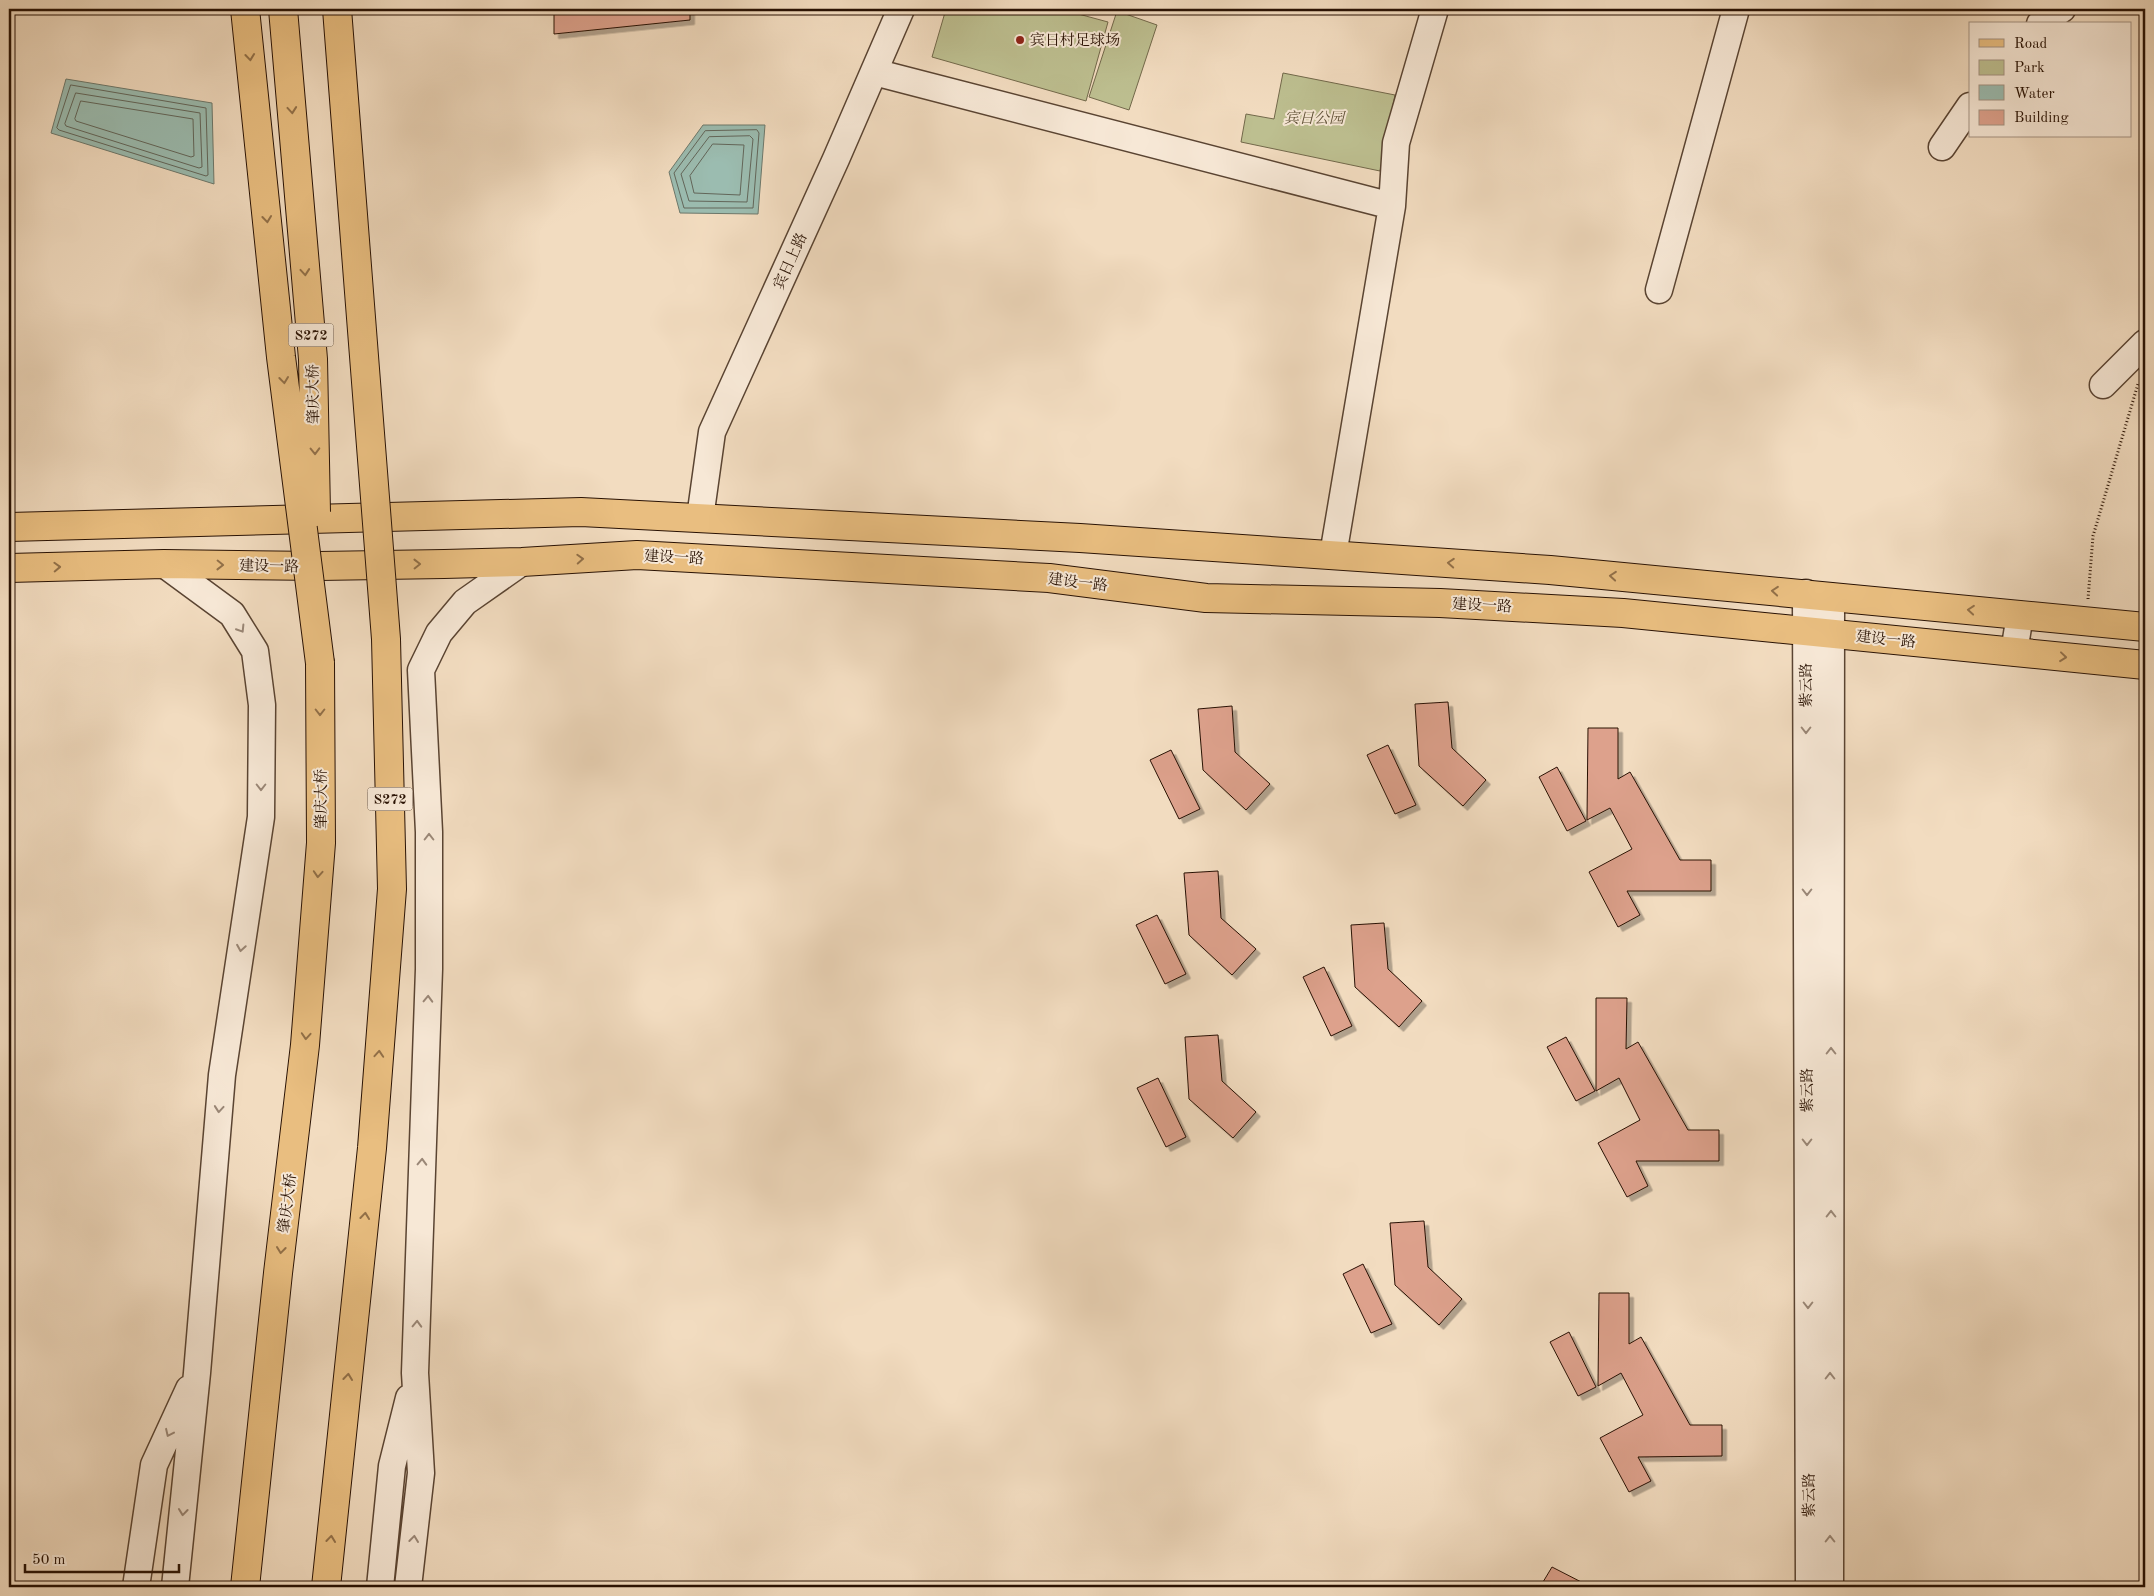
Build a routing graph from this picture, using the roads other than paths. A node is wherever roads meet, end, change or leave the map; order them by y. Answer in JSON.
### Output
{"nodes":[{"id":1,"x":245,"y":9,"type":"edge"},
{"id":2,"x":283,"y":9,"type":"edge"},
{"id":3,"x":337,"y":9,"type":"edge"},
{"id":4,"x":901,"y":9,"type":"edge"},
{"id":5,"x":1435,"y":9,"type":"edge"},
{"id":6,"x":1736,"y":9,"type":"edge"},
{"id":7,"x":2062,"y":9,"type":"edge"},
{"id":8,"x":2043,"y":22,"type":"edge"},
{"id":9,"x":874,"y":72,"type":"junction"},
{"id":10,"x":1969,"y":107,"type":"edge"},
{"id":11,"x":1942,"y":147,"type":"dead end"},
{"id":12,"x":1392,"y":206,"type":"junction"},
{"id":13,"x":1659,"y":290,"type":"dead end"},
{"id":14,"x":2145,"y":343,"type":"edge"},
{"id":15,"x":2103,"y":385,"type":"dead end"},
{"id":16,"x":700,"y":518,"type":"junction"},
{"id":17,"x":9,"y":527,"type":"edge"},
{"id":18,"x":1333,"y":555,"type":"junction"},
{"id":19,"x":522,"y":562,"type":"junction"},
{"id":20,"x":164,"y":564,"type":"junction"},
{"id":21,"x":9,"y":568,"type":"edge"},
{"id":22,"x":1819,"y":595,"type":"junction"},
{"id":23,"x":2020,"y":615,"type":"junction"},
{"id":24,"x":2145,"y":627,"type":"edge"},
{"id":25,"x":1819,"y":632,"type":"junction"},
{"id":26,"x":2014,"y":652,"type":"junction"},
{"id":27,"x":320,"y":663,"type":"junction"},
{"id":28,"x":2145,"y":665,"type":"edge"},
{"id":29,"x":197,"y":1373,"type":"junction"},
{"id":30,"x":415,"y":1373,"type":"junction"},
{"id":31,"x":136,"y":1587,"type":"edge"},
{"id":32,"x":175,"y":1587,"type":"edge"},
{"id":33,"x":245,"y":1587,"type":"edge"},
{"id":34,"x":326,"y":1587,"type":"edge"},
{"id":35,"x":380,"y":1587,"type":"edge"},
{"id":36,"x":408,"y":1587,"type":"edge"},
{"id":37,"x":1809,"y":1587,"type":"edge"},
{"id":38,"x":1830,"y":1587,"type":"edge"}],
"edges":[{"from":1,"to":27,"type":"main road","one_way":true,"bridge":true},
{"from":2,"to":27,"type":"main road","name":"肇庆大桥","number":"S272","one_way":true,"bridge":true},
{"from":34,"to":3,"type":"main road","number":"S272","one_way":true,"bridge":true},
{"from":4,"to":9,"type":"street","name":"宾日上路"},
{"from":5,"to":12,"type":"street"},
{"from":6,"to":13,"type":"street"},
{"from":7,"to":8,"type":"street"},
{"from":9,"to":12,"type":"street"},
{"from":9,"to":16,"type":"street","name":"宾日上路"},
{"from":10,"to":11,"type":"street"},
{"from":12,"to":18,"type":"street"},
{"from":14,"to":15,"type":"street"},
{"from":16,"to":17,"type":"main road"},
{"from":16,"to":18,"type":"main road"},
{"from":22,"to":18,"type":"main road","one_way":true},
{"from":20,"to":19,"type":"main road","name":"建设一路","one_way":true},
{"from":19,"to":25,"type":"main road","name":"建设一路","one_way":true},
{"from":30,"to":19,"type":"street","one_way":true},
{"from":21,"to":20,"type":"main road","name":"建设一路","one_way":true},
{"from":20,"to":29,"type":"street","one_way":true},
{"from":23,"to":22,"type":"main road","one_way":true},
{"from":22,"to":25,"type":"street","name":"紫云路"},
{"from":23,"to":24,"type":"main road"},
{"from":23,"to":26,"type":"street"},
{"from":25,"to":26,"type":"main road","name":"建设一路"},
{"from":25,"to":37,"type":"street","name":"紫云路","one_way":true},
{"from":38,"to":25,"type":"street","name":"紫云路","one_way":true},
{"from":26,"to":28,"type":"main road","name":"建设一路","one_way":true},
{"from":27,"to":33,"type":"main road","name":"肇庆大桥","number":"S272","one_way":true},
{"from":29,"to":31,"type":"street","one_way":true},
{"from":29,"to":32,"type":"street","one_way":true},
{"from":30,"to":35,"type":"street"},
{"from":36,"to":30,"type":"street","one_way":true}]}
